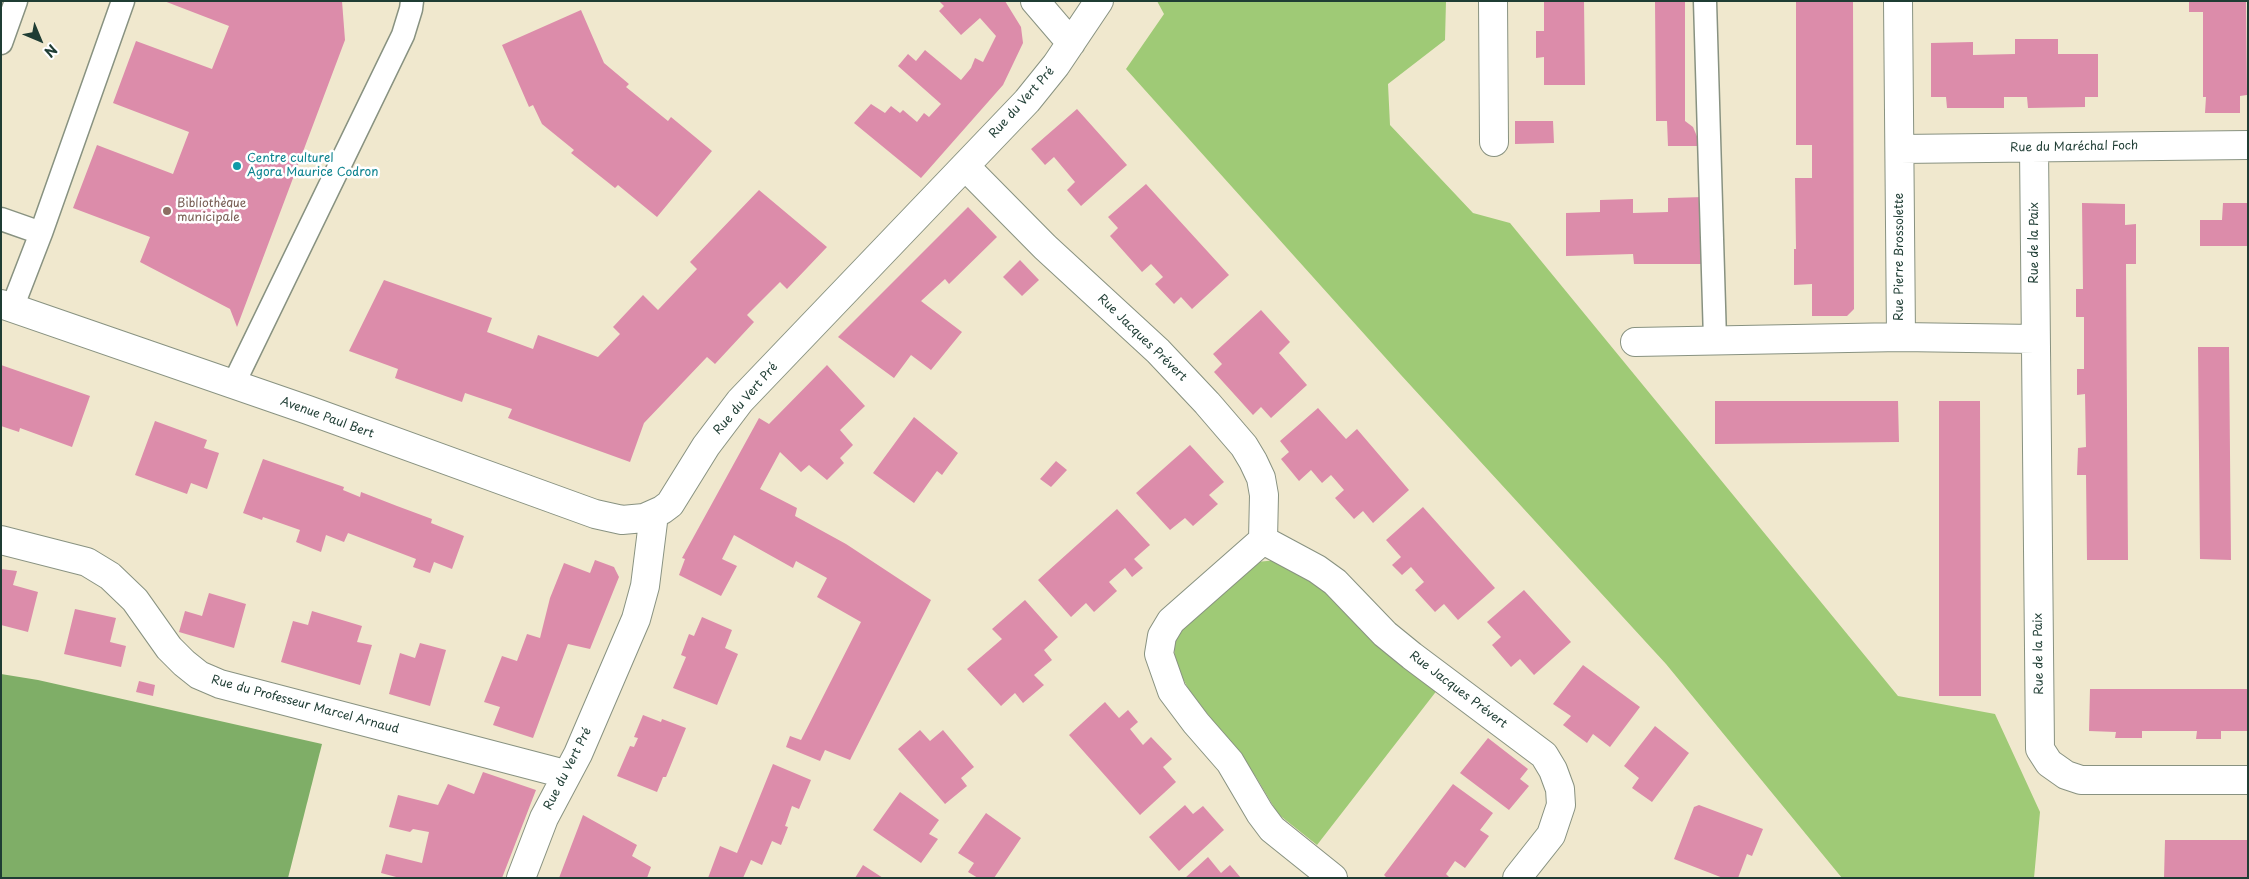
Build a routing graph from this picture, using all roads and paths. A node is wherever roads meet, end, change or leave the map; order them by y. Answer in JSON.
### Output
{"nodes":[{"id":1,"x":16,"y":1,"type":"edge"},
{"id":2,"x":123,"y":1,"type":"edge"},
{"id":3,"x":412,"y":1,"type":"edge"},
{"id":4,"x":1034,"y":1,"type":"edge"},
{"id":5,"x":1100,"y":1,"type":"edge"},
{"id":6,"x":1493,"y":1,"type":"edge"},
{"id":7,"x":1704,"y":1,"type":"edge"},
{"id":8,"x":1898,"y":1,"type":"edge"},
{"id":9,"x":1,"y":43,"type":"edge"},
{"id":10,"x":1072,"y":43,"type":"junction"},
{"id":11,"x":1494,"y":142,"type":"dead end"},
{"id":12,"x":2248,"y":145,"type":"edge"},
{"id":13,"x":2034,"y":148,"type":"junction"},
{"id":14,"x":1900,"y":149,"type":"junction"},
{"id":15,"x":965,"y":166,"type":"junction"},
{"id":16,"x":1,"y":220,"type":"edge"},
{"id":17,"x":41,"y":234,"type":"junction"},
{"id":18,"x":6,"y":306,"type":"edge"},
{"id":19,"x":1900,"y":337,"type":"junction"},
{"id":20,"x":2035,"y":339,"type":"junction"},
{"id":21,"x":1715,"y":340,"type":"junction"},
{"id":22,"x":1635,"y":342,"type":"dead end"},
{"id":23,"x":233,"y":385,"type":"junction"},
{"id":24,"x":654,"y":514,"type":"junction"},
{"id":25,"x":1,"y":540,"type":"edge"},
{"id":26,"x":1263,"y":540,"type":"junction"},
{"id":27,"x":566,"y":774,"type":"junction"},
{"id":28,"x":2248,"y":780,"type":"edge"},
{"id":29,"x":521,"y":878,"type":"edge"},
{"id":30,"x":1333,"y":878,"type":"edge"},
{"id":31,"x":1517,"y":878,"type":"edge"}],
"edges":[{"from":1,"to":9,"type":"lane"},
{"from":2,"to":17,"type":"lane"},
{"from":3,"to":23,"type":"lane"},
{"from":4,"to":10,"type":"street"},
{"from":5,"to":10,"type":"street","name":"Rue du Vert Pré"},
{"from":6,"to":11,"type":"street"},
{"from":7,"to":21,"type":"lane"},
{"from":8,"to":14,"type":"street","name":"Rue Pierre Brossolette"},
{"from":10,"to":15,"type":"street","name":"Rue du Vert Pré"},
{"from":12,"to":13,"type":"street","name":"Rue du Maréchal Foch"},
{"from":13,"to":14,"type":"street","name":"Rue du Maréchal Foch"},
{"from":13,"to":20,"type":"street","name":"Rue de la Paix"},
{"from":14,"to":19,"type":"street","name":"Rue Pierre Brossolette"},
{"from":15,"to":24,"type":"street","name":"Rue du Vert Pré"},
{"from":15,"to":26,"type":"street","name":"Rue Jacques Prévert"},
{"from":16,"to":17,"type":"lane"},
{"from":17,"to":18,"type":"lane"},
{"from":18,"to":23,"type":"street","name":"Avenue Paul Bert"},
{"from":19,"to":20,"type":"street"},
{"from":19,"to":21,"type":"street","name":"Rue Pierre Brossolette"},
{"from":20,"to":28,"type":"street","name":"Rue de la Paix"},
{"from":21,"to":22,"type":"street","name":"Rue Pierre Brossolette"},
{"from":23,"to":24,"type":"street","name":"Avenue Paul Bert"},
{"from":24,"to":27,"type":"street","name":"Rue du Vert Pré"},
{"from":25,"to":27,"type":"street","name":"Rue du Professeur Marcel Arnaud"},
{"from":26,"to":30,"type":"street"},
{"from":26,"to":31,"type":"street","name":"Rue Jacques Prévert"},
{"from":27,"to":29,"type":"street","name":"Rue du Vert Pré"}]}
